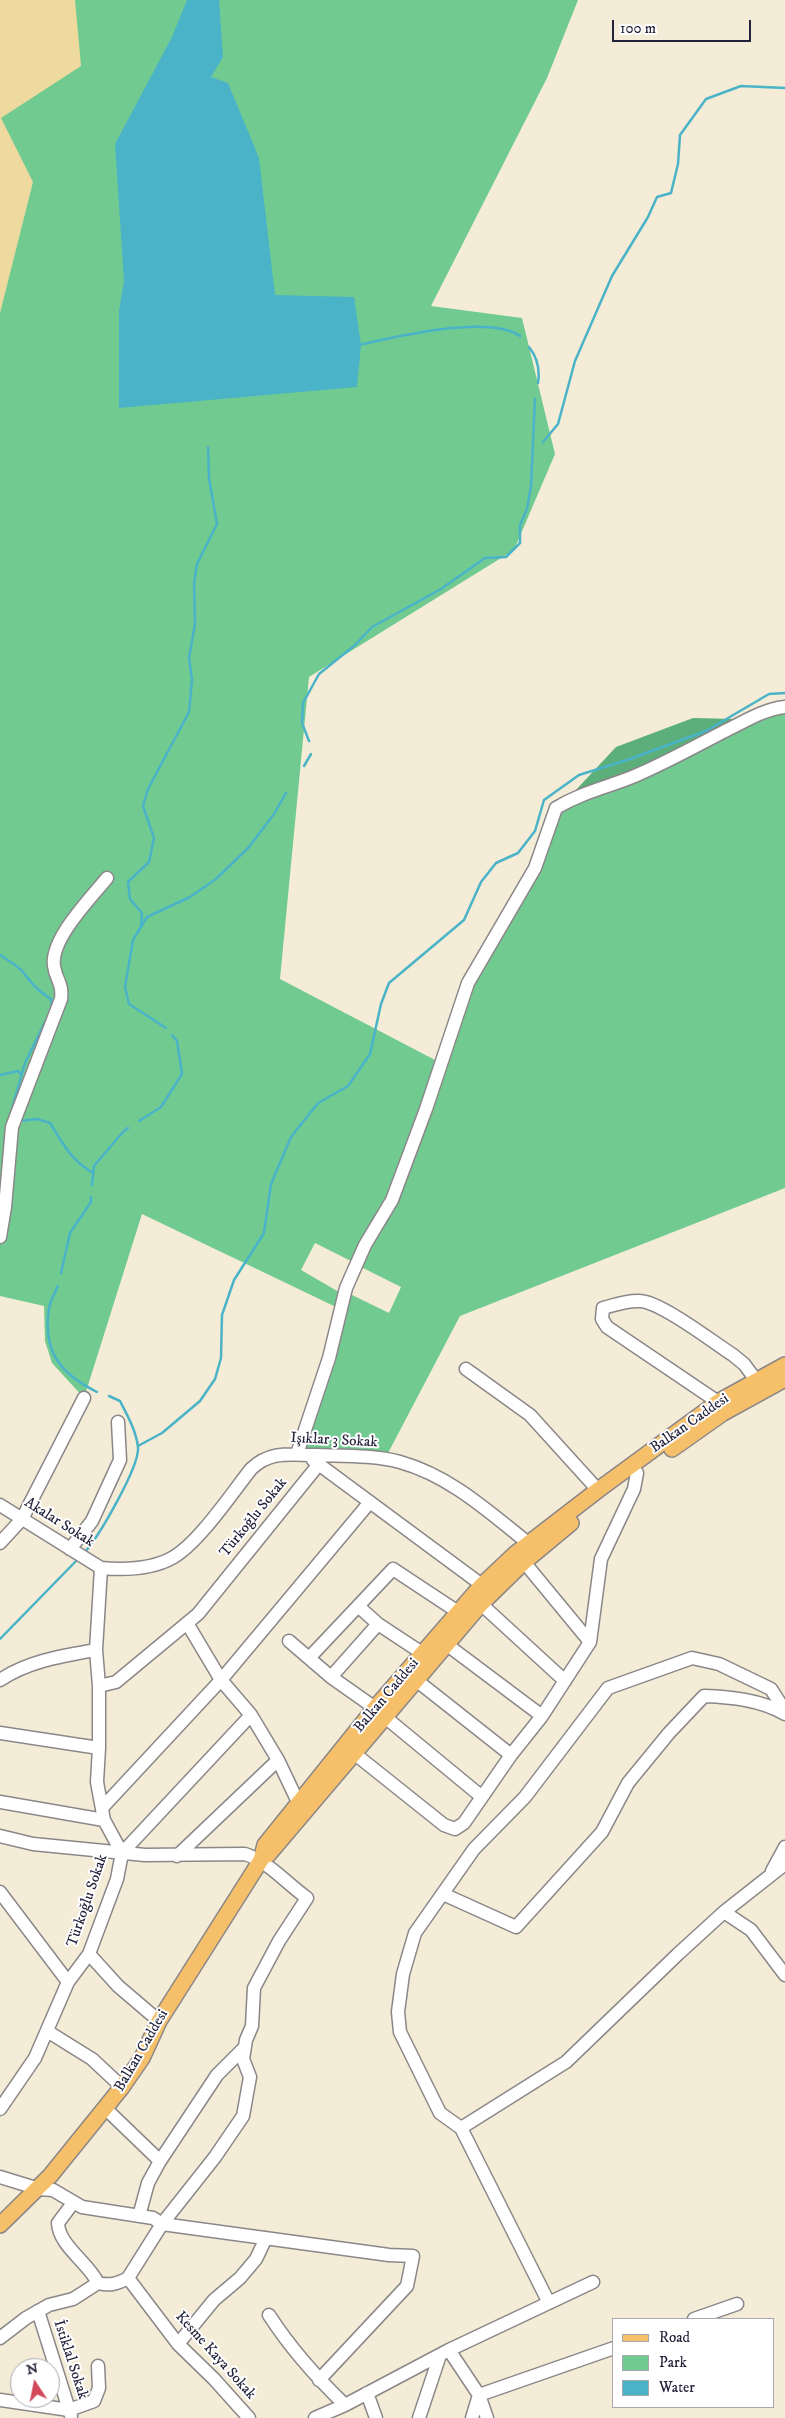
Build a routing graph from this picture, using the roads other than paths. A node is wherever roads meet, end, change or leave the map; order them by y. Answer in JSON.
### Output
{"nodes":[{"id":1,"x":785,"y":707,"type":"edge"},
{"id":2,"x":107,"y":878,"type":"dead end"},
{"id":3,"x":0,"y":1237,"type":"edge"},
{"id":4,"x":785,"y":1365,"type":"edge"},
{"id":5,"x":466,"y":1369,"type":"dead end"},
{"id":6,"x":785,"y":1379,"type":"edge"},
{"id":7,"x":756,"y":1380,"type":"junction"},
{"id":8,"x":84,"y":1398,"type":"dead end"},
{"id":9,"x":718,"y":1402,"type":"junction"},
{"id":10,"x":118,"y":1422,"type":"dead end"},
{"id":11,"x":302,"y":1455,"type":"junction"},
{"id":12,"x":319,"y":1464,"type":"junction"},
{"id":13,"x":637,"y":1473,"type":"junction"},
{"id":14,"x":598,"y":1490,"type":"junction"},
{"id":15,"x":370,"y":1502,"type":"junction"},
{"id":16,"x":0,"y":1505,"type":"edge"},
{"id":17,"x":22,"y":1519,"type":"junction"},
{"id":18,"x":0,"y":1543,"type":"edge"},
{"id":19,"x":532,"y":1547,"type":"junction"},
{"id":20,"x":72,"y":1550,"type":"junction"},
{"id":21,"x":524,"y":1562,"type":"junction"},
{"id":22,"x":101,"y":1568,"type":"junction"},
{"id":23,"x":482,"y":1585,"type":"junction"},
{"id":24,"x":481,"y":1604,"type":"junction"},
{"id":25,"x":358,"y":1606,"type":"junction"},
{"id":26,"x":458,"y":1612,"type":"junction"},
{"id":27,"x":187,"y":1623,"type":"junction"},
{"id":28,"x":378,"y":1624,"type":"junction"},
{"id":29,"x":289,"y":1641,"type":"dead end"},
{"id":30,"x":590,"y":1642,"type":"junction"},
{"id":31,"x":446,"y":1644,"type":"junction"},
{"id":32,"x":96,"y":1650,"type":"junction"},
{"id":33,"x":422,"y":1653,"type":"junction"},
{"id":34,"x":309,"y":1658,"type":"junction"},
{"id":35,"x":331,"y":1677,"type":"junction"},
{"id":36,"x":0,"y":1680,"type":"edge"},
{"id":37,"x":221,"y":1680,"type":"junction"},
{"id":38,"x":416,"y":1680,"type":"junction"},
{"id":39,"x":565,"y":1681,"type":"junction"},
{"id":40,"x":99,"y":1686,"type":"junction"},
{"id":41,"x":785,"y":1711,"type":"edge"},
{"id":42,"x":380,"y":1712,"type":"junction"},
{"id":43,"x":785,"y":1714,"type":"edge"},
{"id":44,"x":251,"y":1715,"type":"junction"},
{"id":45,"x":542,"y":1716,"type":"junction"},
{"id":46,"x":0,"y":1733,"type":"edge"},
{"id":47,"x":99,"y":1748,"type":"junction"},
{"id":48,"x":355,"y":1754,"type":"junction"},
{"id":49,"x":511,"y":1755,"type":"junction"},
{"id":50,"x":278,"y":1760,"type":"junction"},
{"id":51,"x":482,"y":1798,"type":"junction"},
{"id":52,"x":0,"y":1802,"type":"edge"},
{"id":53,"x":298,"y":1802,"type":"junction"},
{"id":54,"x":103,"y":1814,"type":"junction"},
{"id":55,"x":1,"y":1838,"type":"edge"},
{"id":56,"x":785,"y":1847,"type":"edge"},
{"id":57,"x":122,"y":1853,"type":"junction"},
{"id":58,"x":177,"y":1856,"type":"junction"},
{"id":59,"x":261,"y":1860,"type":"junction"},
{"id":60,"x":785,"y":1864,"type":"edge"},
{"id":61,"x":769,"y":1876,"type":"junction"},
{"id":62,"x":0,"y":1892,"type":"edge"},
{"id":63,"x":443,"y":1894,"type":"junction"},
{"id":64,"x":724,"y":1912,"type":"junction"},
{"id":65,"x":89,"y":1954,"type":"junction"},
{"id":66,"x":785,"y":1975,"type":"edge"},
{"id":67,"x":68,"y":1982,"type":"junction"},
{"id":68,"x":159,"y":2021,"type":"junction"},
{"id":69,"x":47,"y":2030,"type":"junction"},
{"id":70,"x":245,"y":2047,"type":"junction"},
{"id":71,"x":122,"y":2087,"type":"junction"},
{"id":72,"x":0,"y":2109,"type":"edge"},
{"id":73,"x":106,"y":2109,"type":"junction"},
{"id":74,"x":460,"y":2128,"type":"junction"},
{"id":75,"x":160,"y":2161,"type":"junction"},
{"id":76,"x":0,"y":2177,"type":"edge"},
{"id":77,"x":38,"y":2188,"type":"junction"},
{"id":78,"x":74,"y":2203,"type":"junction"},
{"id":79,"x":139,"y":2216,"type":"junction"},
{"id":80,"x":162,"y":2224,"type":"junction"},
{"id":81,"x":0,"y":2225,"type":"edge"},
{"id":82,"x":266,"y":2238,"type":"junction"},
{"id":83,"x":128,"y":2278,"type":"junction"},
{"id":84,"x":593,"y":2282,"type":"dead end"},
{"id":85,"x":98,"y":2283,"type":"junction"},
{"id":86,"x":549,"y":2303,"type":"junction"},
{"id":87,"x":737,"y":2304,"type":"dead end"},
{"id":88,"x":38,"y":2311,"type":"junction"},
{"id":89,"x":269,"y":2315,"type":"dead end"},
{"id":90,"x":697,"y":2318,"type":"edge"},
{"id":91,"x":0,"y":2338,"type":"edge"},
{"id":92,"x":178,"y":2344,"type":"junction"},
{"id":93,"x":612,"y":2349,"type":"edge"},
{"id":94,"x":445,"y":2352,"type":"junction"},
{"id":95,"x":98,"y":2366,"type":"dead end"},
{"id":96,"x":319,"y":2380,"type":"junction"},
{"id":97,"x":368,"y":2393,"type":"junction"},
{"id":98,"x":479,"y":2395,"type":"junction"},
{"id":99,"x":0,"y":2400,"type":"edge"},
{"id":100,"x":346,"y":2405,"type":"junction"},
{"id":101,"x":70,"y":2414,"type":"edge"},
{"id":102,"x":248,"y":2418,"type":"edge"},
{"id":103,"x":315,"y":2418,"type":"edge"},
{"id":104,"x":376,"y":2418,"type":"edge"},
{"id":105,"x":419,"y":2418,"type":"edge"},
{"id":106,"x":472,"y":2418,"type":"edge"},
{"id":107,"x":487,"y":2418,"type":"edge"}],
"edges":[{"from":1,"to":11,"type":"street"},
{"from":2,"to":3,"type":"street"},
{"from":4,"to":7,"type":"main road","name":"Balkan Caddesi"},
{"from":5,"to":14,"type":"street"},
{"from":6,"to":13,"type":"main road","name":"Balkan Caddesi"},
{"from":7,"to":9,"type":"main road","name":"Balkan Caddesi"},
{"from":7,"to":9,"type":"street"},
{"from":8,"to":17,"type":"street"},
{"from":9,"to":14,"type":"main road","name":"Balkan Caddesi"},
{"from":10,"to":20,"type":"street"},
{"from":11,"to":12,"type":"street"},
{"from":11,"to":19,"type":"street","name":"Işıklar 3 Sokak"},
{"from":11,"to":22,"type":"street","name":"Işıklar 3 Sokak"},
{"from":12,"to":15,"type":"street"},
{"from":12,"to":27,"type":"street","name":"Türkoğlu Sokak"},
{"from":13,"to":19,"type":"main road","name":"Balkan Caddesi"},
{"from":13,"to":30,"type":"street"},
{"from":14,"to":19,"type":"main road","name":"Balkan Caddesi"},
{"from":15,"to":23,"type":"street"},
{"from":15,"to":37,"type":"street"},
{"from":16,"to":17,"type":"street","name":"Akalar Sokak"},
{"from":17,"to":18,"type":"street"},
{"from":17,"to":20,"type":"street","name":"Akalar Sokak"},
{"from":19,"to":21,"type":"main road","name":"Balkan Caddesi"},
{"from":19,"to":23,"type":"main road","name":"Balkan Caddesi"},
{"from":20,"to":22,"type":"street","name":"Akalar Sokak"},
{"from":21,"to":24,"type":"main road","name":"Balkan Caddesi"},
{"from":21,"to":30,"type":"street"},
{"from":22,"to":32,"type":"street","name":"Türkoğlu Sokak"},
{"from":23,"to":26,"type":"main road","name":"Balkan Caddesi"},
{"from":24,"to":31,"type":"main road","name":"Balkan Caddesi"},
{"from":24,"to":39,"type":"street"},
{"from":25,"to":26,"type":"street"},
{"from":25,"to":28,"type":"street"},
{"from":25,"to":34,"type":"street"},
{"from":26,"to":33,"type":"main road","name":"Balkan Caddesi"},
{"from":27,"to":37,"type":"street"},
{"from":27,"to":40,"type":"street","name":"Türkoğlu Sokak"},
{"from":28,"to":33,"type":"street"},
{"from":28,"to":35,"type":"street"},
{"from":29,"to":34,"type":"street"},
{"from":30,"to":39,"type":"street"},
{"from":31,"to":38,"type":"main road","name":"Balkan Caddesi"},
{"from":31,"to":45,"type":"street"},
{"from":32,"to":36,"type":"street"},
{"from":32,"to":40,"type":"street","name":"Türkoğlu Sokak"},
{"from":33,"to":42,"type":"main road","name":"Balkan Caddesi"},
{"from":34,"to":35,"type":"street"},
{"from":35,"to":42,"type":"street"},
{"from":37,"to":44,"type":"street"},
{"from":37,"to":54,"type":"street"},
{"from":38,"to":42,"type":"main road","name":"Balkan Caddesi"},
{"from":38,"to":49,"type":"street"},
{"from":39,"to":45,"type":"street"},
{"from":40,"to":47,"type":"street","name":"Türkoğlu Sokak"},
{"from":41,"to":63,"type":"street"},
{"from":42,"to":48,"type":"main road","name":"Balkan Caddesi"},
{"from":42,"to":51,"type":"street"},
{"from":42,"to":53,"type":"main road","name":"Balkan Caddesi"},
{"from":43,"to":63,"type":"street"},
{"from":44,"to":50,"type":"street"},
{"from":44,"to":57,"type":"street"},
{"from":45,"to":49,"type":"street"},
{"from":46,"to":47,"type":"street"},
{"from":47,"to":54,"type":"street","name":"Türkoğlu Sokak"},
{"from":48,"to":51,"type":"street"},
{"from":48,"to":59,"type":"main road","name":"Balkan Caddesi"},
{"from":49,"to":51,"type":"street"},
{"from":50,"to":53,"type":"street"},
{"from":50,"to":58,"type":"street"},
{"from":52,"to":54,"type":"street"},
{"from":53,"to":59,"type":"main road","name":"Balkan Caddesi"},
{"from":54,"to":57,"type":"street","name":"Türkoğlu Sokak"},
{"from":55,"to":57,"type":"street"},
{"from":56,"to":61,"type":"street"},
{"from":57,"to":58,"type":"street"},
{"from":57,"to":65,"type":"street","name":"Türkoğlu Sokak"},
{"from":58,"to":59,"type":"street"},
{"from":59,"to":68,"type":"main road","name":"Balkan Caddesi"},
{"from":59,"to":70,"type":"street"},
{"from":60,"to":61,"type":"street"},
{"from":61,"to":64,"type":"street"},
{"from":62,"to":67,"type":"street"},
{"from":63,"to":74,"type":"street"},
{"from":64,"to":66,"type":"street"},
{"from":64,"to":74,"type":"street"},
{"from":65,"to":67,"type":"street","name":"Türkoğlu Sokak"},
{"from":65,"to":68,"type":"street"},
{"from":67,"to":69,"type":"street","name":"Türkoğlu Sokak"},
{"from":68,"to":71,"type":"main road","name":"Balkan Caddesi"},
{"from":69,"to":71,"type":"street"},
{"from":69,"to":72,"type":"street","name":"Türkoğlu Sokak"},
{"from":70,"to":75,"type":"street"},
{"from":70,"to":80,"type":"street"},
{"from":71,"to":73,"type":"main road","name":"Balkan Caddesi"},
{"from":73,"to":75,"type":"street"},
{"from":73,"to":77,"type":"main road","name":"Balkan Caddesi"},
{"from":74,"to":86,"type":"street"},
{"from":75,"to":79,"type":"street"},
{"from":76,"to":77,"type":"street"},
{"from":77,"to":78,"type":"street"},
{"from":77,"to":81,"type":"main road","name":"Balkan Caddesi"},
{"from":78,"to":79,"type":"street"},
{"from":78,"to":85,"type":"street"},
{"from":79,"to":80,"type":"street"},
{"from":80,"to":82,"type":"street"},
{"from":80,"to":83,"type":"street"},
{"from":82,"to":92,"type":"street"},
{"from":82,"to":96,"type":"street"},
{"from":83,"to":85,"type":"street"},
{"from":83,"to":92,"type":"street","name":"Kesme Kaya Sokak"},
{"from":84,"to":86,"type":"street"},
{"from":85,"to":88,"type":"street"},
{"from":86,"to":94,"type":"street"},
{"from":87,"to":90,"type":"street"},
{"from":88,"to":91,"type":"street"},
{"from":88,"to":101,"type":"street","name":"İstiklal Sokak"},
{"from":89,"to":96,"type":"street"},
{"from":92,"to":102,"type":"street","name":"Kesme Kaya Sokak"},
{"from":93,"to":98,"type":"street"},
{"from":94,"to":97,"type":"street"},
{"from":94,"to":98,"type":"street"},
{"from":94,"to":105,"type":"street"},
{"from":95,"to":101,"type":"street"},
{"from":96,"to":100,"type":"street"},
{"from":97,"to":100,"type":"street"},
{"from":97,"to":104,"type":"street"},
{"from":98,"to":106,"type":"street"},
{"from":98,"to":107,"type":"street"},
{"from":99,"to":101,"type":"street"},
{"from":100,"to":103,"type":"street"}]}
